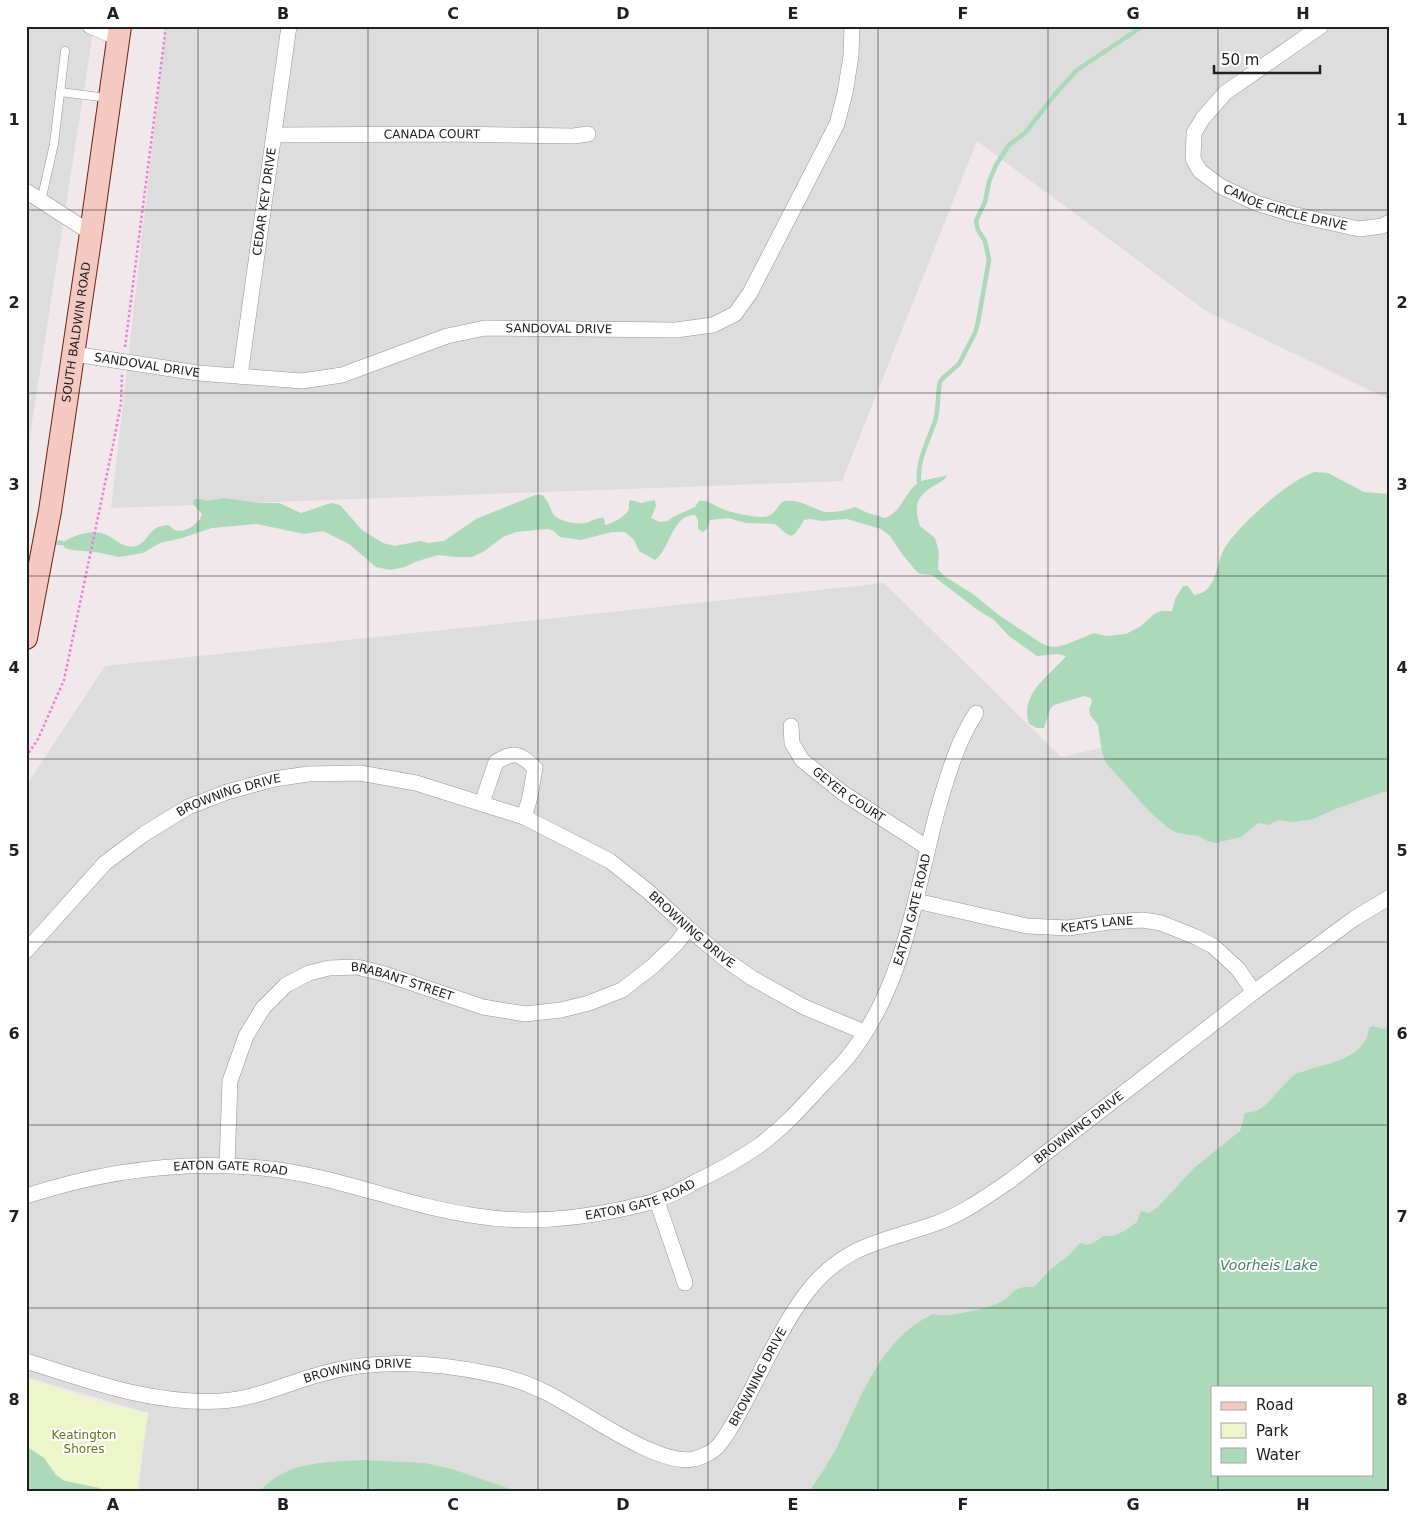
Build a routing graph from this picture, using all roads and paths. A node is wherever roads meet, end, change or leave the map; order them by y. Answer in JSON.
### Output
{"nodes":[{"id":1,"x":90,"y":26,"type":"edge"},
{"id":2,"x":166,"y":26,"type":"edge"},
{"id":3,"x":289,"y":26,"type":"edge"},
{"id":4,"x":852,"y":26,"type":"edge"},
{"id":5,"x":1321,"y":26,"type":"edge"},
{"id":6,"x":119,"y":32,"type":"edge"},
{"id":7,"x":65,"y":51,"type":"dead end"},
{"id":8,"x":60,"y":92,"type":"junction"},
{"id":9,"x":110,"y":99,"type":"junction"},
{"id":10,"x":588,"y":134,"type":"dead end"},
{"id":11,"x":274,"y":135,"type":"junction"},
{"id":12,"x":26,"y":191,"type":"edge"},
{"id":13,"x":42,"y":201,"type":"junction"},
{"id":14,"x":1390,"y":222,"type":"edge"},
{"id":15,"x":92,"y":233,"type":"junction"},
{"id":16,"x":74,"y":354,"type":"junction"},
{"id":17,"x":123,"y":361,"type":"junction"},
{"id":18,"x":240,"y":376,"type":"junction"},
{"id":19,"x":26,"y":638,"type":"edge"},
{"id":20,"x":976,"y":713,"type":"dead end"},
{"id":21,"x":791,"y":726,"type":"dead end"},
{"id":22,"x":26,"y":757,"type":"edge"},
{"id":23,"x":482,"y":803,"type":"junction"},
{"id":24,"x":524,"y":817,"type":"junction"},
{"id":25,"x":928,"y":848,"type":"junction"},
{"id":26,"x":1390,"y":897,"type":"edge"},
{"id":27,"x":916,"y":901,"type":"junction"},
{"id":28,"x":688,"y":928,"type":"junction"},
{"id":29,"x":26,"y":951,"type":"edge"},
{"id":30,"x":1254,"y":992,"type":"junction"},
{"id":31,"x":864,"y":1032,"type":"junction"},
{"id":32,"x":227,"y":1165,"type":"junction"},
{"id":33,"x":26,"y":1196,"type":"edge"},
{"id":34,"x":657,"y":1201,"type":"junction"},
{"id":35,"x":685,"y":1283,"type":"dead end"},
{"id":36,"x":26,"y":1361,"type":"edge"}],
"edges":[{"from":1,"to":6,"type":"street"},
{"from":2,"to":17,"type":"path"},
{"from":3,"to":11,"type":"street","name":"CEDAR KEY DRIVE"},
{"from":4,"to":18,"type":"street","name":"SANDOVAL DRIVE"},
{"from":5,"to":14,"type":"street","name":"CANOE CIRCLE DRIVE"},
{"from":6,"to":9,"type":"main road","name":"SOUTH BALDWIN ROAD"},
{"from":7,"to":8,"type":"lane"},
{"from":8,"to":9,"type":"lane"},
{"from":8,"to":13,"type":"lane"},
{"from":9,"to":15,"type":"main road","name":"SOUTH BALDWIN ROAD"},
{"from":10,"to":11,"type":"street","name":"CANADA COURT"},
{"from":11,"to":18,"type":"street","name":"CEDAR KEY DRIVE"},
{"from":12,"to":13,"type":"street"},
{"from":13,"to":15,"type":"street"},
{"from":15,"to":16,"type":"main road","name":"SOUTH BALDWIN ROAD"},
{"from":16,"to":17,"type":"street","name":"SANDOVAL DRIVE"},
{"from":16,"to":19,"type":"main road","name":"SOUTH BALDWIN ROAD"},
{"from":17,"to":18,"type":"street","name":"SANDOVAL DRIVE"},
{"from":17,"to":22,"type":"path"},
{"from":20,"to":25,"type":"street","name":"EATON GATE ROAD"},
{"from":21,"to":25,"type":"street","name":"GEYER COURT"},
{"from":23,"to":24,"type":"street","name":"BROWNING DRIVE"},
{"from":23,"to":24,"type":"street"},
{"from":23,"to":29,"type":"street","name":"BROWNING DRIVE"},
{"from":24,"to":28,"type":"street","name":"BROWNING DRIVE"},
{"from":25,"to":27,"type":"street","name":"EATON GATE ROAD"},
{"from":26,"to":30,"type":"street","name":"BROWNING DRIVE"},
{"from":27,"to":30,"type":"street","name":"KEATS LANE"},
{"from":27,"to":31,"type":"street","name":"EATON GATE ROAD"},
{"from":28,"to":31,"type":"street","name":"BROWNING DRIVE"},
{"from":28,"to":32,"type":"street","name":"BRABANT STREET"},
{"from":30,"to":36,"type":"street","name":"BROWNING DRIVE"},
{"from":31,"to":34,"type":"street","name":"EATON GATE ROAD"},
{"from":32,"to":33,"type":"street","name":"EATON GATE ROAD"},
{"from":32,"to":34,"type":"street","name":"EATON GATE ROAD"},
{"from":34,"to":35,"type":"street"}]}
